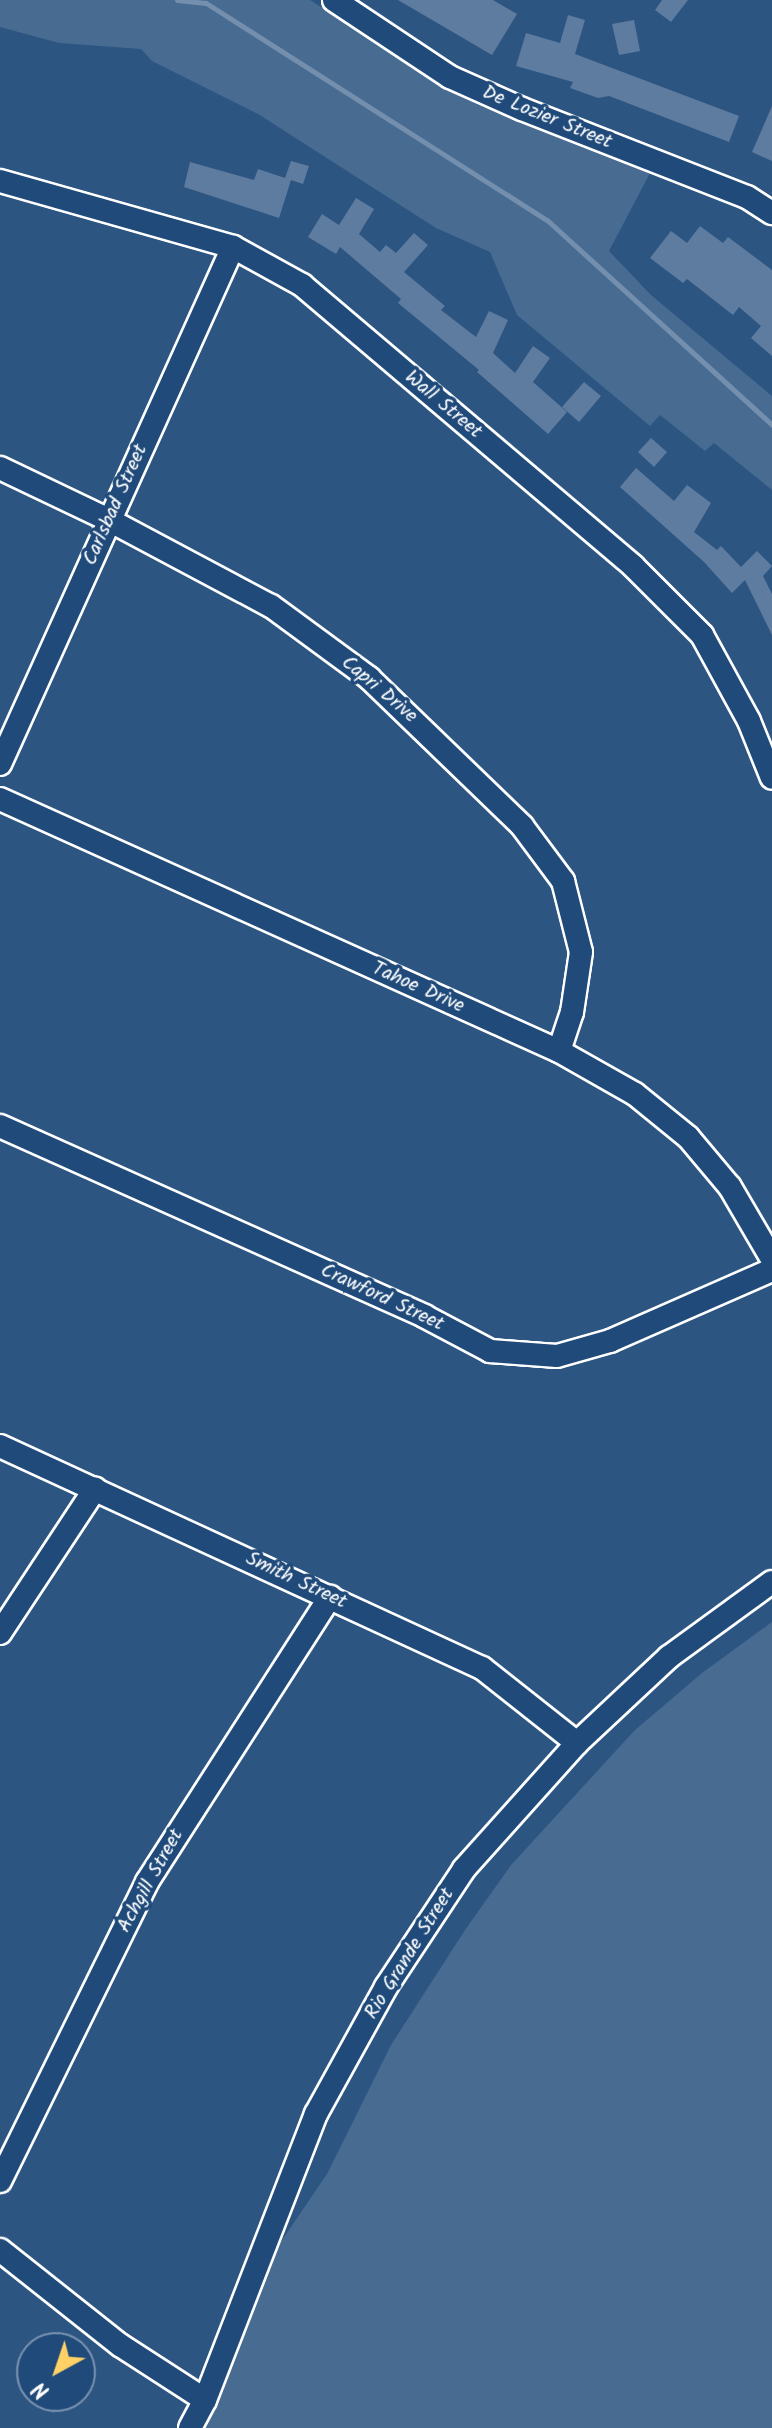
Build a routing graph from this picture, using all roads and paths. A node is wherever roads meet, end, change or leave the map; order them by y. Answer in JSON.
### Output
{"nodes":[{"id":1,"x":334,"y":0,"type":"edge"},
{"id":2,"x":0,"y":181,"type":"edge"},
{"id":3,"x":772,"y":213,"type":"edge"},
{"id":4,"x":233,"y":247,"type":"junction"},
{"id":5,"x":0,"y":468,"type":"edge"},
{"id":6,"x":109,"y":520,"type":"junction"},
{"id":7,"x":0,"y":764,"type":"edge"},
{"id":8,"x":772,"y":778,"type":"edge"},
{"id":9,"x":0,"y":799,"type":"edge"},
{"id":10,"x":559,"y":1051,"type":"junction"},
{"id":11,"x":0,"y":1126,"type":"edge"},
{"id":12,"x":772,"y":1259,"type":"edge"},
{"id":13,"x":772,"y":1270,"type":"edge"},
{"id":14,"x":0,"y":1446,"type":"edge"},
{"id":15,"x":95,"y":1489,"type":"junction"},
{"id":16,"x":772,"y":1582,"type":"edge"},
{"id":17,"x":330,"y":1597,"type":"junction"},
{"id":18,"x":0,"y":1633,"type":"edge"},
{"id":19,"x":577,"y":1743,"type":"junction"},
{"id":20,"x":0,"y":2181,"type":"edge"},
{"id":21,"x":0,"y":2250,"type":"edge"},
{"id":22,"x":205,"y":2400,"type":"junction"},
{"id":23,"x":190,"y":2428,"type":"edge"}],
"edges":[{"from":1,"to":3,"type":"street","name":"De Lozier Street"},
{"from":2,"to":4,"type":"street","name":"Wall Street"},
{"from":4,"to":6,"type":"street","name":"Carlsbad Street"},
{"from":4,"to":8,"type":"street","name":"Wall Street"},
{"from":5,"to":6,"type":"street","name":"Capri Drive"},
{"from":6,"to":7,"type":"street","name":"Carlsbad Street"},
{"from":6,"to":10,"type":"street","name":"Capri Drive"},
{"from":9,"to":10,"type":"street","name":"Tahoe Drive"},
{"from":10,"to":12,"type":"street","name":"Tahoe Drive"},
{"from":11,"to":13,"type":"street","name":"Crawford Street"},
{"from":14,"to":15,"type":"street","name":"Smith Street"},
{"from":15,"to":17,"type":"street","name":"Smith Street"},
{"from":15,"to":18,"type":"street"},
{"from":16,"to":19,"type":"street","name":"Rio Grande Street"},
{"from":17,"to":19,"type":"street","name":"Smith Street"},
{"from":17,"to":20,"type":"street","name":"Achgill Street"},
{"from":19,"to":22,"type":"street","name":"Rio Grande Street"},
{"from":21,"to":22,"type":"street"},
{"from":22,"to":23,"type":"street","name":"Rio Grande Street"}]}
